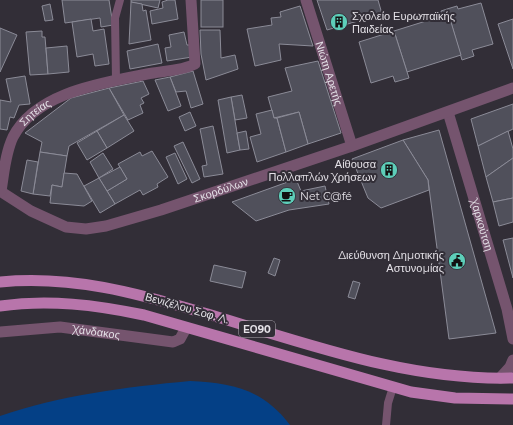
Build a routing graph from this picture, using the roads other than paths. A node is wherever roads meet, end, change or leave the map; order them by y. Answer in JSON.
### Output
{"nodes":[{"id":1,"x":120,"y":0,"type":"edge"},
{"id":2,"x":191,"y":0,"type":"edge"},
{"id":3,"x":306,"y":0,"type":"edge"},
{"id":4,"x":116,"y":80,"type":"junction"},
{"id":5,"x":513,"y":88,"type":"edge"},
{"id":6,"x":448,"y":112,"type":"junction"},
{"id":7,"x":352,"y":146,"type":"junction"},
{"id":8,"x":1,"y":191,"type":"edge"},
{"id":9,"x":0,"y":282,"type":"edge"},
{"id":10,"x":0,"y":306,"type":"edge"},
{"id":11,"x":186,"y":328,"type":"junction"},
{"id":12,"x":0,"y":332,"type":"edge"},
{"id":13,"x":513,"y":339,"type":"edge"},
{"id":14,"x":513,"y":360,"type":"edge"},
{"id":15,"x":500,"y":378,"type":"junction"},
{"id":16,"x":513,"y":378,"type":"edge"},
{"id":17,"x":393,"y":388,"type":"junction"},
{"id":18,"x":513,"y":399,"type":"edge"},
{"id":19,"x":386,"y":425,"type":"edge"}],
"edges":[{"from":1,"to":4,"type":"lane"},
{"from":2,"to":4,"type":"street","name":"Σητείας"},
{"from":3,"to":7,"type":"street","name":"Νιώτη Αρετής"},
{"from":4,"to":8,"type":"street","name":"Σητείας"},
{"from":5,"to":6,"type":"street","name":"Σκορδύλων"},
{"from":6,"to":7,"type":"street","name":"Σκορδύλων"},
{"from":6,"to":13,"type":"street","name":"Χαρκούτση"},
{"from":7,"to":8,"type":"street","name":"Σκορδύλων"},
{"from":9,"to":15,"type":"main road","name":"Βενιζέλου Σοφ. Λ.","number":"ΕΟ90"},
{"from":10,"to":11,"type":"main road","name":"Βενιζέλου Σοφ. Λ.","number":"ΕΟ90"},
{"from":11,"to":12,"type":"street","name":"Χάνδακος"},
{"from":11,"to":17,"type":"main road","name":"Βενιζέλου Σοφ. Λ.","number":"ΕΟ90"},
{"from":14,"to":15,"type":"street"},
{"from":15,"to":16,"type":"main road","name":"Βενιζέλου Σοφ. Λ.","number":"ΕΟ90"},
{"from":17,"to":18,"type":"main road","name":"Βενιζέλου Σοφ. Λ.","number":"ΕΟ90"},
{"from":17,"to":19,"type":"lane"}]}
